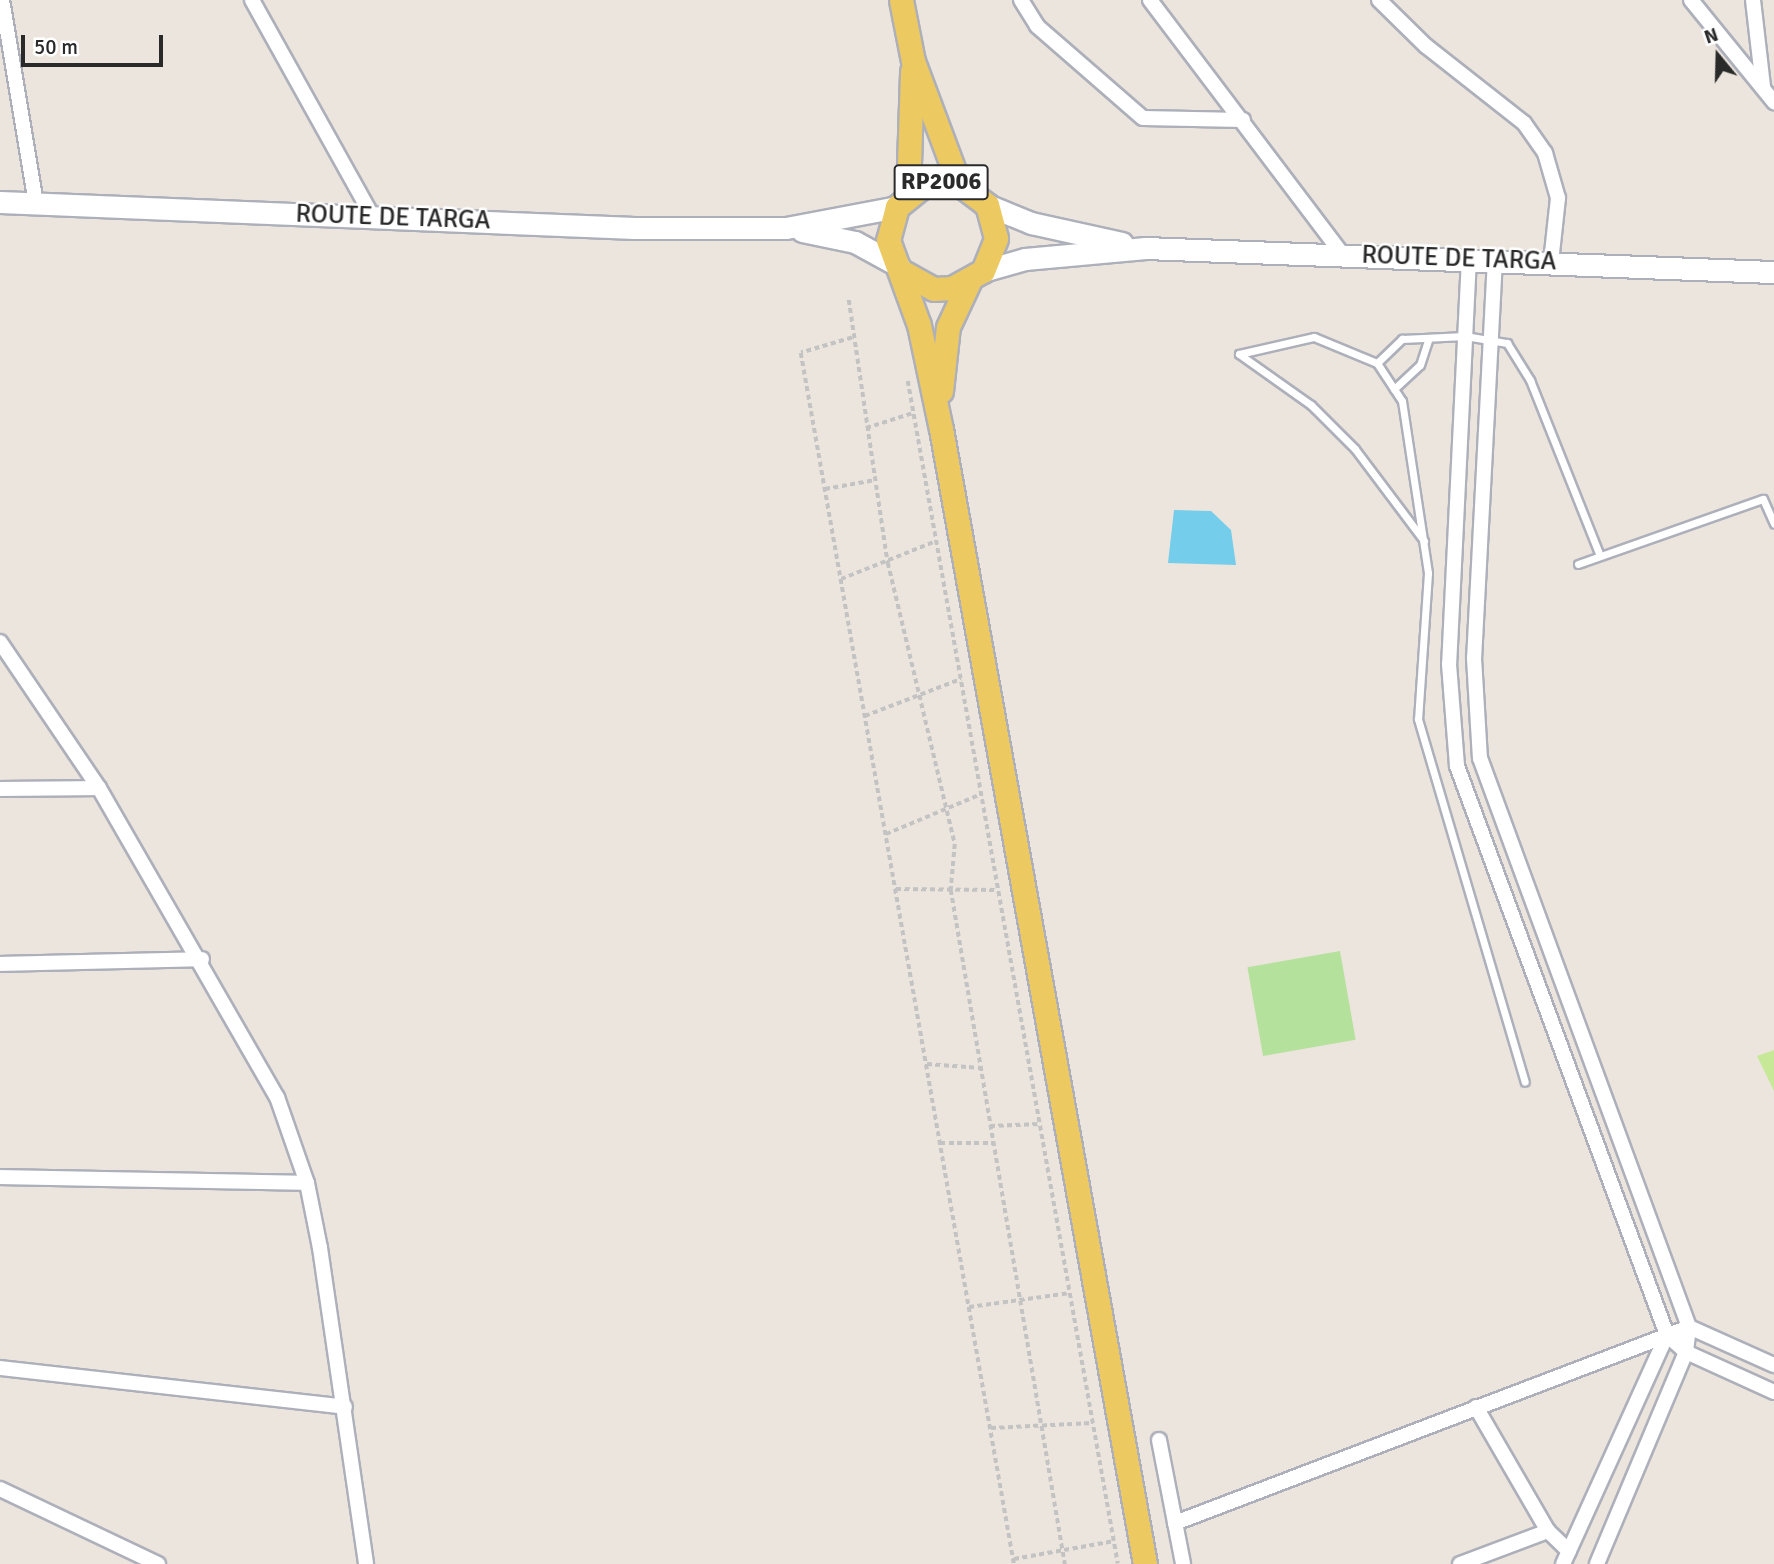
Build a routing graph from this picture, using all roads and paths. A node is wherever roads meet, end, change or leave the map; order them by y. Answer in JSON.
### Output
{"nodes":[{"id":1,"x":2,"y":0,"type":"edge"},
{"id":2,"x":252,"y":0,"type":"edge"},
{"id":3,"x":901,"y":0,"type":"edge"},
{"id":4,"x":1021,"y":0,"type":"edge"},
{"id":5,"x":1150,"y":0,"type":"edge"},
{"id":6,"x":1379,"y":0,"type":"edge"},
{"id":7,"x":1691,"y":0,"type":"edge"},
{"id":8,"x":1753,"y":0,"type":"edge"},
{"id":9,"x":913,"y":61,"type":"junction"},
{"id":10,"x":1763,"y":88,"type":"junction"},
{"id":11,"x":1774,"y":102,"type":"edge"},
{"id":12,"x":1243,"y":120,"type":"junction"},
{"id":13,"x":958,"y":184,"type":"junction"},
{"id":14,"x":902,"y":200,"type":"junction"},
{"id":15,"x":0,"y":202,"type":"edge"},
{"id":16,"x":36,"y":204,"type":"junction"},
{"id":17,"x":987,"y":205,"type":"junction"},
{"id":18,"x":373,"y":217,"type":"junction"},
{"id":19,"x":786,"y":228,"type":"junction"},
{"id":20,"x":1145,"y":248,"type":"junction"},
{"id":21,"x":1343,"y":254,"type":"junction"},
{"id":22,"x":1469,"y":258,"type":"junction"},
{"id":23,"x":1495,"y":259,"type":"junction"},
{"id":24,"x":1551,"y":262,"type":"junction"},
{"id":25,"x":901,"y":269,"type":"junction"},
{"id":26,"x":1774,"y":271,"type":"edge"},
{"id":27,"x":976,"y":277,"type":"junction"},
{"id":28,"x":849,"y":300,"type":"dead end"},
{"id":29,"x":1465,"y":336,"type":"junction"},
{"id":30,"x":852,"y":338,"type":"junction"},
{"id":31,"x":1429,"y":338,"type":"junction"},
{"id":32,"x":1491,"y":338,"type":"junction"},
{"id":33,"x":1377,"y":363,"type":"junction"},
{"id":34,"x":907,"y":375,"type":"dead end"},
{"id":35,"x":1394,"y":389,"type":"junction"},
{"id":36,"x":913,"y":413,"type":"junction"},
{"id":37,"x":866,"y":428,"type":"junction"},
{"id":38,"x":941,"y":429,"type":"junction"},
{"id":39,"x":875,"y":481,"type":"junction"},
{"id":40,"x":825,"y":489,"type":"junction"},
{"id":41,"x":1774,"y":524,"type":"edge"},
{"id":42,"x":936,"y":541,"type":"junction"},
{"id":43,"x":1424,"y":542,"type":"junction"},
{"id":44,"x":1599,"y":553,"type":"junction"},
{"id":45,"x":888,"y":563,"type":"junction"},
{"id":46,"x":1578,"y":564,"type":"dead end"},
{"id":47,"x":841,"y":579,"type":"junction"},
{"id":48,"x":0,"y":642,"type":"edge"},
{"id":49,"x":961,"y":678,"type":"junction"},
{"id":50,"x":919,"y":694,"type":"junction"},
{"id":51,"x":865,"y":716,"type":"junction"},
{"id":52,"x":99,"y":788,"type":"junction"},
{"id":53,"x":0,"y":789,"type":"edge"},
{"id":54,"x":981,"y":794,"type":"junction"},
{"id":55,"x":946,"y":807,"type":"junction"},
{"id":56,"x":886,"y":834,"type":"junction"},
{"id":57,"x":895,"y":889,"type":"junction"},
{"id":58,"x":951,"y":890,"type":"junction"},
{"id":59,"x":998,"y":890,"type":"junction"},
{"id":60,"x":202,"y":959,"type":"junction"},
{"id":61,"x":0,"y":964,"type":"edge"},
{"id":62,"x":926,"y":1064,"type":"junction"},
{"id":63,"x":981,"y":1068,"type":"junction"},
{"id":64,"x":1525,"y":1082,"type":"dead end"},
{"id":65,"x":1040,"y":1124,"type":"junction"},
{"id":66,"x":990,"y":1126,"type":"junction"},
{"id":67,"x":940,"y":1143,"type":"junction"},
{"id":68,"x":993,"y":1143,"type":"junction"},
{"id":69,"x":0,"y":1177,"type":"edge"},
{"id":70,"x":307,"y":1183,"type":"junction"},
{"id":71,"x":1070,"y":1293,"type":"junction"},
{"id":72,"x":1017,"y":1305,"type":"junction"},
{"id":73,"x":969,"y":1307,"type":"junction"},
{"id":74,"x":1689,"y":1328,"type":"junction"},
{"id":75,"x":1667,"y":1335,"type":"junction"},
{"id":76,"x":1686,"y":1352,"type":"junction"},
{"id":77,"x":1774,"y":1365,"type":"edge"},
{"id":78,"x":0,"y":1368,"type":"edge"},
{"id":79,"x":1774,"y":1392,"type":"edge"},
{"id":80,"x":345,"y":1407,"type":"junction"},
{"id":81,"x":1476,"y":1407,"type":"junction"},
{"id":82,"x":1093,"y":1423,"type":"junction"},
{"id":83,"x":990,"y":1428,"type":"junction"},
{"id":84,"x":1040,"y":1428,"type":"junction"},
{"id":85,"x":1159,"y":1440,"type":"dead end"},
{"id":86,"x":0,"y":1489,"type":"edge"},
{"id":87,"x":1175,"y":1523,"type":"junction"},
{"id":88,"x":1548,"y":1531,"type":"junction"},
{"id":89,"x":1114,"y":1541,"type":"junction"},
{"id":90,"x":1063,"y":1551,"type":"junction"},
{"id":91,"x":1566,"y":1557,"type":"edge"},
{"id":92,"x":1014,"y":1561,"type":"edge"},
{"id":93,"x":159,"y":1564,"type":"edge"},
{"id":94,"x":366,"y":1564,"type":"edge"},
{"id":95,"x":1065,"y":1564,"type":"edge"},
{"id":96,"x":1118,"y":1564,"type":"edge"},
{"id":97,"x":1145,"y":1564,"type":"edge"},
{"id":98,"x":1183,"y":1564,"type":"edge"},
{"id":99,"x":1460,"y":1564,"type":"edge"},
{"id":100,"x":1597,"y":1564,"type":"edge"}],
"edges":[{"from":1,"to":16,"type":"street"},
{"from":2,"to":18,"type":"street"},
{"from":3,"to":9,"type":"main road"},
{"from":4,"to":12,"type":"street"},
{"from":5,"to":12,"type":"street"},
{"from":6,"to":24,"type":"street"},
{"from":7,"to":10,"type":"street"},
{"from":8,"to":10,"type":"street"},
{"from":9,"to":13,"type":"main road"},
{"from":9,"to":14,"type":"main road"},
{"from":10,"to":11,"type":"street"},
{"from":12,"to":21,"type":"street"},
{"from":13,"to":14,"type":"main road","number":"RP2006"},
{"from":13,"to":17,"type":"main road","number":"RP2006"},
{"from":14,"to":19,"type":"main road","name":"ROUTE DE TARGA","number":"RP2006"},
{"from":14,"to":25,"type":"main road","number":"RP2006"},
{"from":15,"to":16,"type":"main road","name":"ROUTE DE TARGA","number":"RP2006"},
{"from":16,"to":18,"type":"main road","name":"ROUTE DE TARGA","number":"RP2006"},
{"from":17,"to":20,"type":"main road","name":"ROUTE DE TARGA","number":"RP2006"},
{"from":17,"to":27,"type":"main road","number":"RP2006"},
{"from":18,"to":19,"type":"main road","name":"ROUTE DE TARGA","number":"RP2006"},
{"from":19,"to":25,"type":"main road","name":"ROUTE DE TARGA","number":"RP2006"},
{"from":20,"to":21,"type":"main road","name":"ROUTE DE TARGA","number":"RP2006"},
{"from":20,"to":27,"type":"main road","name":"ROUTE DE TARGA","number":"RP2006"},
{"from":21,"to":22,"type":"main road","name":"ROUTE DE TARGA","number":"RP2006"},
{"from":22,"to":23,"type":"main road","name":"ROUTE DE TARGA","number":"RP2006"},
{"from":22,"to":29,"type":"street"},
{"from":23,"to":24,"type":"main road","name":"ROUTE DE TARGA","number":"RP2006"},
{"from":23,"to":32,"type":"street"},
{"from":24,"to":26,"type":"main road","name":"ROUTE DE TARGA","number":"RP2006"},
{"from":25,"to":27,"type":"main road","number":"RP2006"},
{"from":25,"to":38,"type":"main road"},
{"from":27,"to":38,"type":"main road"},
{"from":28,"to":30,"type":"path"},
{"from":29,"to":31,"type":"lane"},
{"from":29,"to":32,"type":"lane"},
{"from":29,"to":75,"type":"street"},
{"from":30,"to":37,"type":"path"},
{"from":30,"to":40,"type":"path"},
{"from":31,"to":33,"type":"lane"},
{"from":31,"to":35,"type":"lane"},
{"from":32,"to":44,"type":"lane"},
{"from":32,"to":74,"type":"street"},
{"from":33,"to":35,"type":"lane"},
{"from":33,"to":43,"type":"lane"},
{"from":34,"to":36,"type":"path"},
{"from":35,"to":43,"type":"lane"},
{"from":36,"to":37,"type":"path"},
{"from":36,"to":42,"type":"path"},
{"from":37,"to":39,"type":"path"},
{"from":38,"to":97,"type":"main road"},
{"from":39,"to":40,"type":"path"},
{"from":39,"to":45,"type":"path"},
{"from":40,"to":47,"type":"path"},
{"from":41,"to":44,"type":"lane"},
{"from":42,"to":45,"type":"path"},
{"from":42,"to":49,"type":"path"},
{"from":43,"to":64,"type":"lane"},
{"from":44,"to":46,"type":"lane"},
{"from":45,"to":47,"type":"path"},
{"from":45,"to":50,"type":"path"},
{"from":47,"to":51,"type":"path"},
{"from":48,"to":52,"type":"street"},
{"from":49,"to":50,"type":"path"},
{"from":49,"to":54,"type":"path"},
{"from":50,"to":51,"type":"path"},
{"from":50,"to":55,"type":"path"},
{"from":51,"to":56,"type":"path"},
{"from":52,"to":53,"type":"street"},
{"from":52,"to":60,"type":"street"},
{"from":54,"to":55,"type":"path"},
{"from":54,"to":59,"type":"path"},
{"from":55,"to":56,"type":"path"},
{"from":55,"to":58,"type":"path"},
{"from":56,"to":57,"type":"path"},
{"from":57,"to":58,"type":"path"},
{"from":57,"to":62,"type":"path"},
{"from":58,"to":59,"type":"path"},
{"from":58,"to":63,"type":"path"},
{"from":59,"to":65,"type":"path"},
{"from":60,"to":61,"type":"street"},
{"from":60,"to":70,"type":"street"},
{"from":62,"to":63,"type":"path"},
{"from":62,"to":67,"type":"path"},
{"from":63,"to":66,"type":"path"},
{"from":65,"to":66,"type":"path"},
{"from":65,"to":71,"type":"path"},
{"from":66,"to":68,"type":"path"},
{"from":67,"to":68,"type":"path"},
{"from":67,"to":73,"type":"path"},
{"from":68,"to":72,"type":"path"},
{"from":69,"to":70,"type":"street"},
{"from":70,"to":80,"type":"street"},
{"from":71,"to":72,"type":"path"},
{"from":71,"to":82,"type":"path"},
{"from":72,"to":73,"type":"path"},
{"from":72,"to":84,"type":"path"},
{"from":73,"to":83,"type":"path"},
{"from":74,"to":75,"type":"street"},
{"from":74,"to":76,"type":"street"},
{"from":74,"to":77,"type":"street"},
{"from":75,"to":76,"type":"street"},
{"from":75,"to":81,"type":"street"},
{"from":75,"to":91,"type":"street"},
{"from":76,"to":79,"type":"street"},
{"from":76,"to":100,"type":"street"},
{"from":78,"to":80,"type":"street"},
{"from":80,"to":94,"type":"street"},
{"from":81,"to":87,"type":"street"},
{"from":81,"to":88,"type":"street"},
{"from":82,"to":84,"type":"path"},
{"from":82,"to":89,"type":"path"},
{"from":83,"to":84,"type":"path"},
{"from":83,"to":92,"type":"path"},
{"from":84,"to":90,"type":"path"},
{"from":85,"to":87,"type":"street"},
{"from":86,"to":93,"type":"street"},
{"from":87,"to":98,"type":"street"},
{"from":88,"to":91,"type":"street"},
{"from":88,"to":99,"type":"street"},
{"from":89,"to":90,"type":"path"},
{"from":89,"to":96,"type":"path"},
{"from":90,"to":92,"type":"path"},
{"from":90,"to":95,"type":"path"}]}
